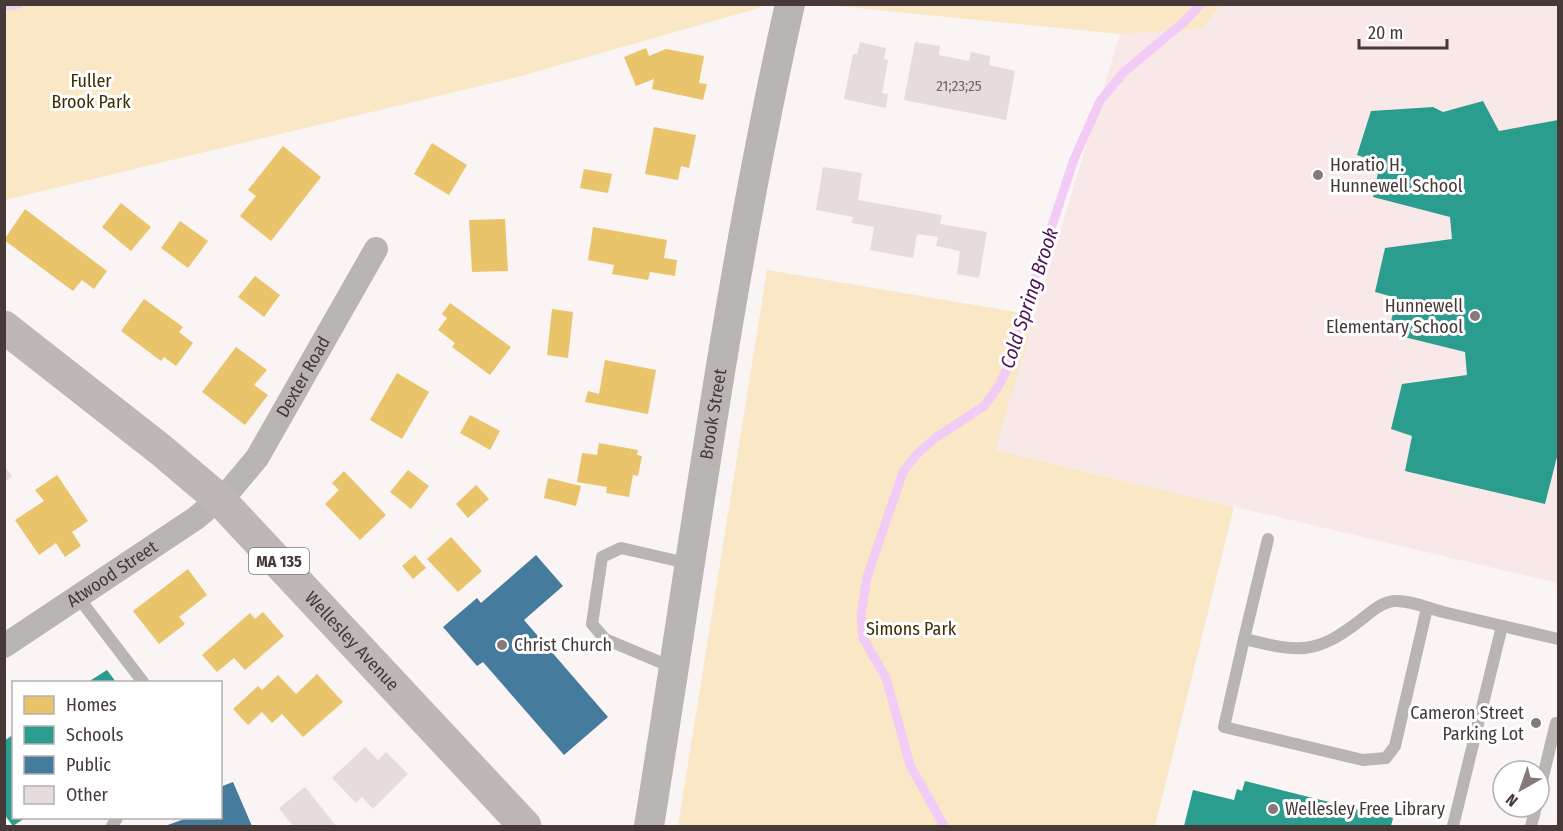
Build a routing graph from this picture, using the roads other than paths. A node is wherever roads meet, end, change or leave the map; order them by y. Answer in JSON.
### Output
{"nodes":[{"id":1,"x":790,"y":4,"type":"edge"},
{"id":2,"x":376,"y":249,"type":"dead end"},
{"id":3,"x":4,"y":327,"type":"edge"},
{"id":4,"x":220,"y":500,"type":"junction"},
{"id":5,"x":1268,"y":540,"type":"dead end"},
{"id":6,"x":691,"y":564,"type":"junction"},
{"id":7,"x":78,"y":597,"type":"junction"},
{"id":8,"x":1427,"y":608,"type":"junction"},
{"id":9,"x":1502,"y":626,"type":"junction"},
{"id":10,"x":1244,"y":639,"type":"junction"},
{"id":11,"x":1558,"y":639,"type":"edge"},
{"id":12,"x":4,"y":646,"type":"edge"},
{"id":13,"x":675,"y":668,"type":"junction"},
{"id":14,"x":142,"y":681,"type":"edge"},
{"id":15,"x":1558,"y":723,"type":"edge"},
{"id":16,"x":1547,"y":759,"type":"edge"},
{"id":17,"x":525,"y":826,"type":"edge"},
{"id":18,"x":649,"y":826,"type":"edge"},
{"id":19,"x":1453,"y":826,"type":"edge"}],
"edges":[{"from":1,"to":6,"type":"street","name":"Brook Street"},
{"from":2,"to":4,"type":"street","name":"Dexter Road"},
{"from":3,"to":4,"type":"main road","name":"Wellesley Avenue","number":"MA 135"},
{"from":4,"to":7,"type":"street","name":"Atwood Street"},
{"from":4,"to":17,"type":"main road","name":"Wellesley Avenue","number":"MA 135"},
{"from":5,"to":10,"type":"lane"},
{"from":6,"to":13,"type":"street","name":"Brook Street"},
{"from":6,"to":13,"type":"lane"},
{"from":7,"to":12,"type":"street","name":"Atwood Street"},
{"from":7,"to":14,"type":"lane"},
{"from":8,"to":9,"type":"lane"},
{"from":8,"to":10,"type":"lane"},
{"from":8,"to":10,"type":"lane"},
{"from":9,"to":11,"type":"lane"},
{"from":9,"to":19,"type":"lane"},
{"from":13,"to":18,"type":"street","name":"Brook Street"},
{"from":15,"to":16,"type":"lane"}]}
